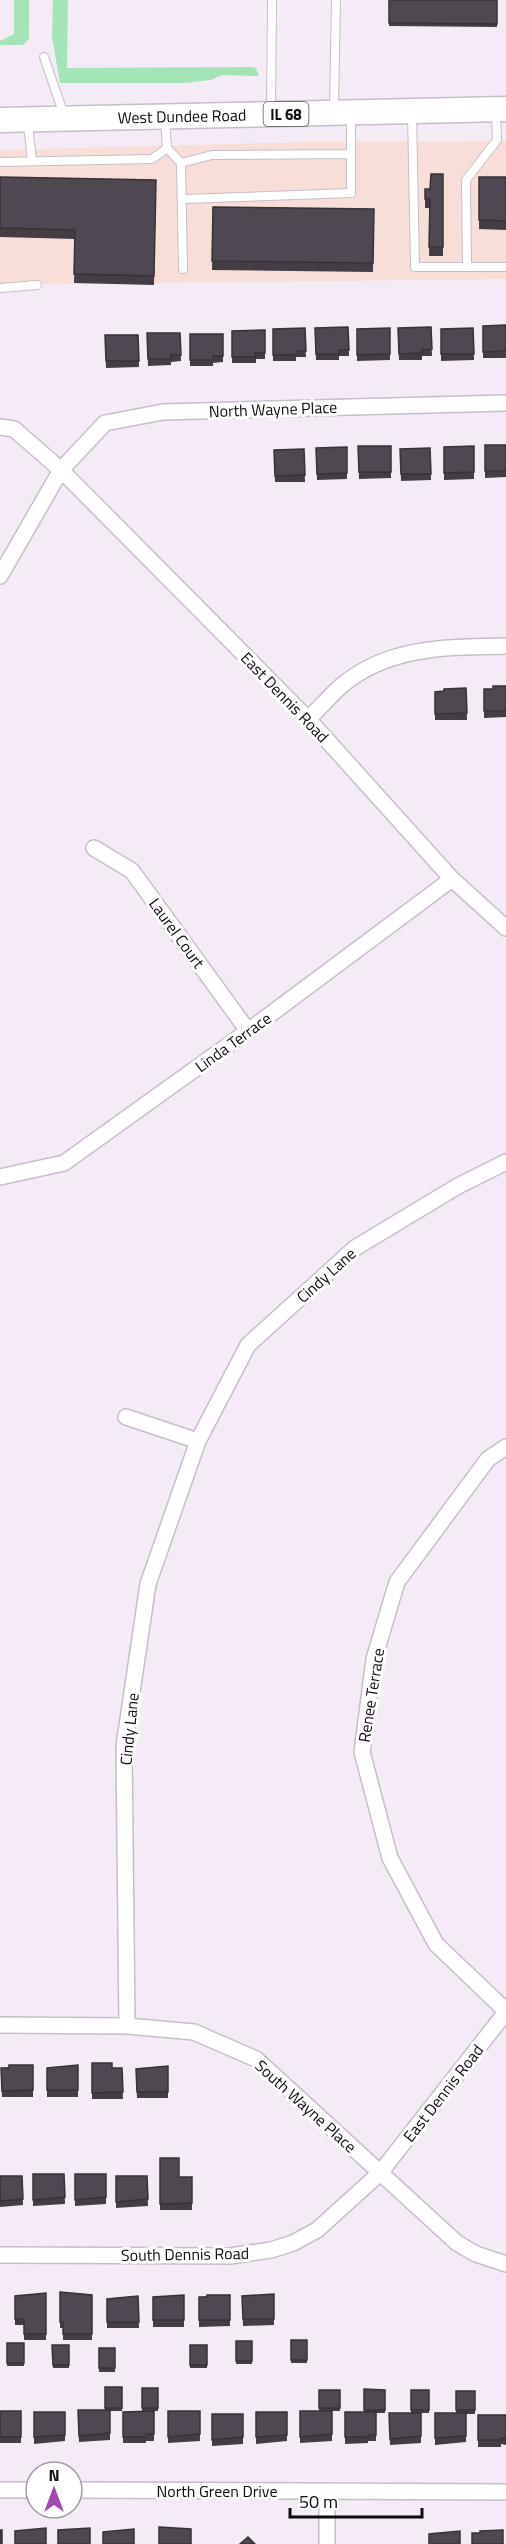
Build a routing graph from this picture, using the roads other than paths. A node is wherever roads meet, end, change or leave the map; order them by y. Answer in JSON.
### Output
{"nodes":[{"id":1,"x":272,"y":0,"type":"edge"},
{"id":2,"x":336,"y":0,"type":"edge"},
{"id":3,"x":44,"y":57,"type":"dead end"},
{"id":4,"x":501,"y":109,"type":"edge"},
{"id":5,"x":412,"y":111,"type":"junction"},
{"id":6,"x":342,"y":113,"type":"junction"},
{"id":7,"x":271,"y":114,"type":"junction"},
{"id":8,"x":165,"y":116,"type":"junction"},
{"id":9,"x":65,"y":118,"type":"junction"},
{"id":10,"x":28,"y":119,"type":"junction"},
{"id":11,"x":0,"y":120,"type":"edge"},
{"id":12,"x":167,"y":148,"type":"junction"},
{"id":13,"x":351,"y":154,"type":"junction"},
{"id":14,"x":32,"y":161,"type":"junction"},
{"id":15,"x":0,"y":162,"type":"edge"},
{"id":16,"x":181,"y":163,"type":"junction"},
{"id":17,"x":184,"y":199,"type":"junction"},
{"id":18,"x":467,"y":267,"type":"junction"},
{"id":19,"x":506,"y":267,"type":"edge"},
{"id":20,"x":183,"y":269,"type":"dead end"},
{"id":21,"x":37,"y":285,"type":"dead end"},
{"id":22,"x":0,"y":288,"type":"edge"},
{"id":23,"x":506,"y":402,"type":"edge"},
{"id":24,"x":0,"y":427,"type":"edge"},
{"id":25,"x":61,"y":470,"type":"junction"},
{"id":26,"x":0,"y":576,"type":"edge"},
{"id":27,"x":506,"y":646,"type":"edge"},
{"id":28,"x":308,"y":720,"type":"junction"},
{"id":29,"x":94,"y":848,"type":"dead end"},
{"id":30,"x":452,"y":879,"type":"junction"},
{"id":31,"x":506,"y":928,"type":"edge"},
{"id":32,"x":248,"y":1031,"type":"junction"},
{"id":33,"x":506,"y":1162,"type":"edge"},
{"id":34,"x":0,"y":1177,"type":"edge"},
{"id":35,"x":126,"y":1417,"type":"dead end"},
{"id":36,"x":198,"y":1441,"type":"junction"},
{"id":37,"x":506,"y":1447,"type":"edge"},
{"id":38,"x":506,"y":2012,"type":"edge"},
{"id":39,"x":0,"y":2025,"type":"edge"},
{"id":40,"x":127,"y":2026,"type":"junction"},
{"id":41,"x":380,"y":2173,"type":"junction"},
{"id":42,"x":0,"y":2256,"type":"edge"},
{"id":43,"x":506,"y":2264,"type":"edge"},
{"id":44,"x":0,"y":2490,"type":"edge"},
{"id":45,"x":24,"y":2490,"type":"edge"},
{"id":46,"x":84,"y":2490,"type":"edge"},
{"id":47,"x":327,"y":2492,"type":"junction"},
{"id":48,"x":506,"y":2492,"type":"edge"},
{"id":49,"x":327,"y":2544,"type":"edge"}],
"edges":[{"from":1,"to":7,"type":"lane"},
{"from":2,"to":6,"type":"lane"},
{"from":3,"to":9,"type":"lane"},
{"from":4,"to":5,"type":"main road","name":"West Dundee Road","number":"IL 68"},
{"from":4,"to":18,"type":"lane"},
{"from":5,"to":6,"type":"main road","name":"West Dundee Road","number":"IL 68"},
{"from":5,"to":18,"type":"lane"},
{"from":6,"to":7,"type":"main road","name":"West Dundee Road","number":"IL 68"},
{"from":6,"to":13,"type":"lane"},
{"from":7,"to":8,"type":"main road","name":"West Dundee Road","number":"IL 68"},
{"from":8,"to":9,"type":"main road","name":"West Dundee Road","number":"IL 68"},
{"from":8,"to":12,"type":"lane"},
{"from":9,"to":10,"type":"main road","name":"West Dundee Road","number":"IL 68"},
{"from":10,"to":11,"type":"main road","name":"West Dundee Road","number":"IL 68"},
{"from":10,"to":14,"type":"lane"},
{"from":12,"to":14,"type":"lane"},
{"from":12,"to":16,"type":"lane"},
{"from":13,"to":16,"type":"lane"},
{"from":13,"to":17,"type":"lane"},
{"from":14,"to":15,"type":"lane"},
{"from":16,"to":17,"type":"lane"},
{"from":17,"to":20,"type":"lane"},
{"from":18,"to":19,"type":"lane"},
{"from":21,"to":22,"type":"lane"},
{"from":23,"to":25,"type":"street","name":"North Wayne Place"},
{"from":24,"to":25,"type":"street","name":"East Dennis Road"},
{"from":25,"to":26,"type":"street","name":"North Wayne Place"},
{"from":25,"to":28,"type":"street","name":"East Dennis Road"},
{"from":27,"to":28,"type":"street"},
{"from":28,"to":30,"type":"street","name":"East Dennis Road"},
{"from":29,"to":32,"type":"street","name":"Laurel Court"},
{"from":30,"to":31,"type":"street","name":"East Dennis Road"},
{"from":30,"to":32,"type":"street","name":"Linda Terrace"},
{"from":32,"to":34,"type":"street","name":"Linda Terrace"},
{"from":33,"to":36,"type":"street","name":"Cindy Lane"},
{"from":35,"to":36,"type":"street"},
{"from":36,"to":40,"type":"street","name":"Cindy Lane"},
{"from":37,"to":38,"type":"street","name":"Renee Terrace"},
{"from":38,"to":41,"type":"street","name":"East Dennis Road"},
{"from":39,"to":40,"type":"street","name":"South Wayne Place"},
{"from":40,"to":41,"type":"street","name":"South Wayne Place"},
{"from":41,"to":42,"type":"street","name":"South Dennis Road"},
{"from":41,"to":43,"type":"street","name":"South Wayne Place"},
{"from":44,"to":45,"type":"street"},
{"from":46,"to":47,"type":"street","name":"North Green Drive"},
{"from":47,"to":48,"type":"street","name":"North Green Drive"},
{"from":47,"to":49,"type":"street"}]}
